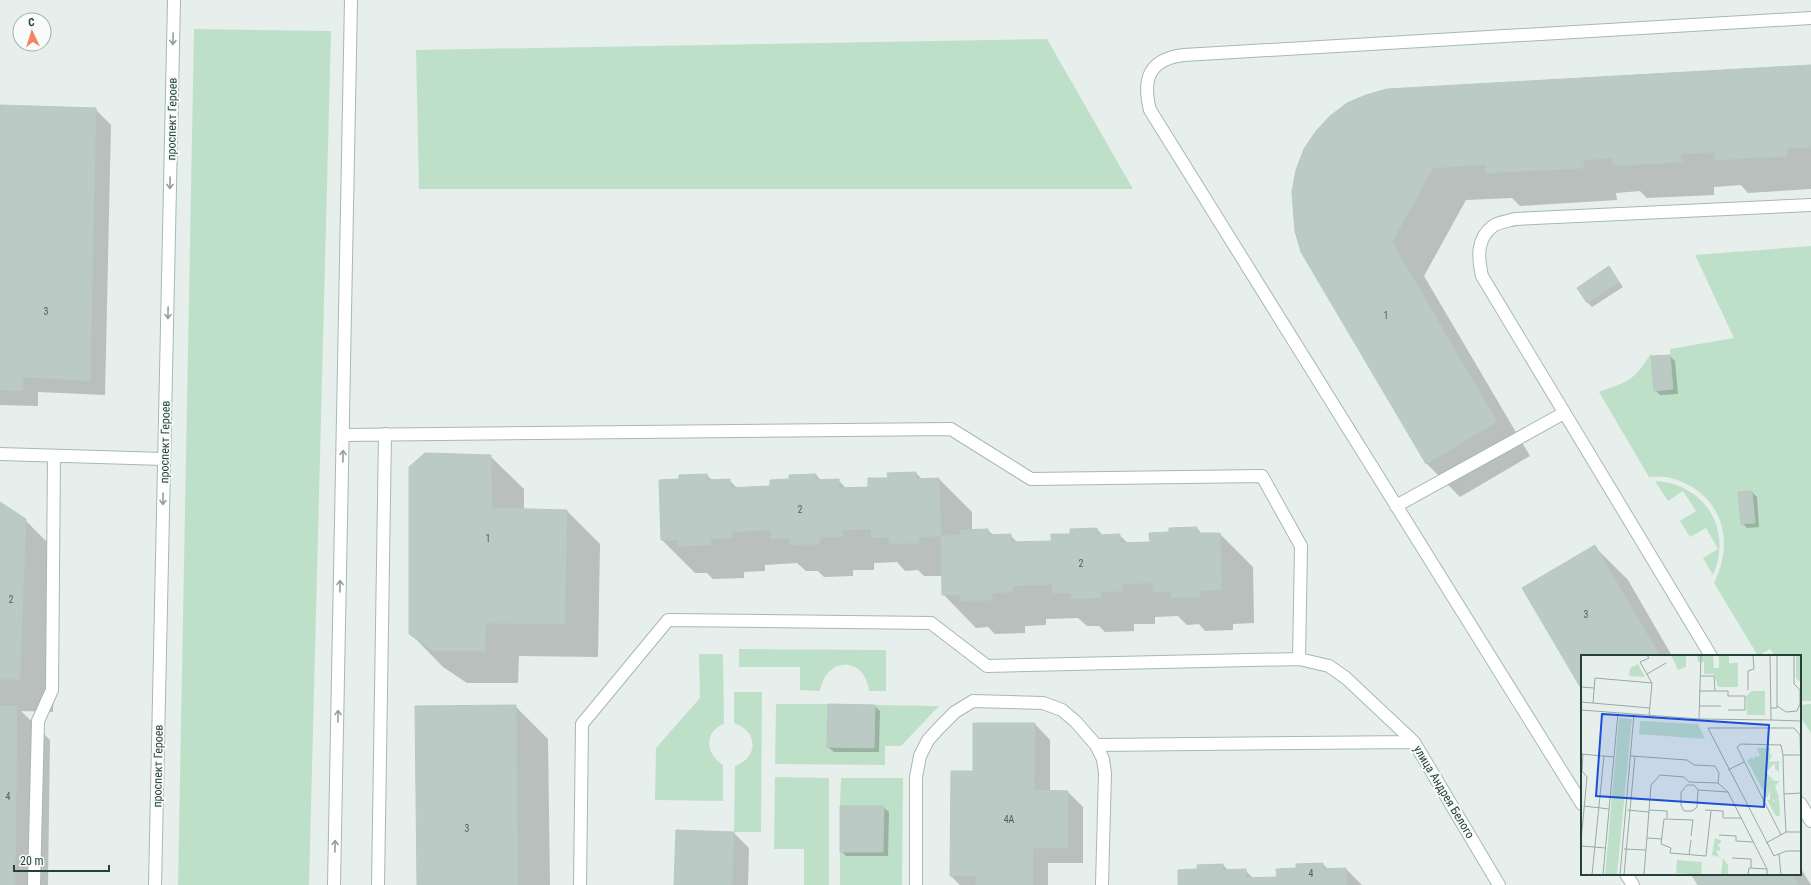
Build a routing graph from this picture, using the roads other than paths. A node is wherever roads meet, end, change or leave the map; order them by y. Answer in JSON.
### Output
{"nodes":[{"id":1,"x":174,"y":0,"type":"edge"},
{"id":2,"x":351,"y":0,"type":"edge"},
{"id":3,"x":1811,"y":18,"type":"edge"},
{"id":4,"x":1811,"y":205,"type":"edge"},
{"id":5,"x":1564,"y":413,"type":"junction"},
{"id":6,"x":385,"y":434,"type":"junction"},
{"id":7,"x":343,"y":435,"type":"junction"},
{"id":8,"x":0,"y":454,"type":"edge"},
{"id":9,"x":54,"y":456,"type":"junction"},
{"id":10,"x":164,"y":459,"type":"junction"},
{"id":11,"x":1396,"y":506,"type":"junction"},
{"id":12,"x":1710,"y":655,"type":"edge"},
{"id":13,"x":1299,"y":659,"type":"junction"},
{"id":14,"x":1414,"y":742,"type":"junction"},
{"id":15,"x":1096,"y":745,"type":"junction"},
{"id":16,"x":1581,"y":802,"type":"edge"},
{"id":17,"x":1801,"y":805,"type":"edge"},
{"id":18,"x":1811,"y":821,"type":"edge"},
{"id":19,"x":1627,"y":875,"type":"edge"},
{"id":20,"x":34,"y":885,"type":"edge"},
{"id":21,"x":155,"y":885,"type":"edge"},
{"id":22,"x":334,"y":885,"type":"edge"},
{"id":23,"x":378,"y":885,"type":"edge"},
{"id":24,"x":580,"y":885,"type":"edge"},
{"id":25,"x":916,"y":885,"type":"edge"},
{"id":26,"x":1102,"y":885,"type":"edge"},
{"id":27,"x":1499,"y":885,"type":"edge"},
{"id":28,"x":1633,"y":885,"type":"edge"}],
"edges":[{"from":1,"to":10,"type":"street","name":"проспект Героев","one_way":true},
{"from":2,"to":7,"type":"street"},
{"from":3,"to":11,"type":"street"},
{"from":4,"to":5,"type":"street"},
{"from":5,"to":11,"type":"street"},
{"from":5,"to":12,"type":"street"},
{"from":6,"to":7,"type":"street"},
{"from":6,"to":13,"type":"street"},
{"from":6,"to":23,"type":"street"},
{"from":22,"to":7,"type":"street","one_way":true},
{"from":8,"to":9,"type":"street"},
{"from":9,"to":10,"type":"street"},
{"from":9,"to":20,"type":"street"},
{"from":10,"to":21,"type":"street","name":"проспект Героев","one_way":true},
{"from":11,"to":16,"type":"street"},
{"from":13,"to":14,"type":"street","name":"улица Андрея Белого"},
{"from":13,"to":24,"type":"street","name":"улица Андрея Белого"},
{"from":14,"to":15,"type":"street"},
{"from":14,"to":27,"type":"street","name":"улица Андрея Белого"},
{"from":15,"to":25,"type":"street"},
{"from":15,"to":26,"type":"street"},
{"from":17,"to":18,"type":"street"},
{"from":19,"to":28,"type":"street"}]}
